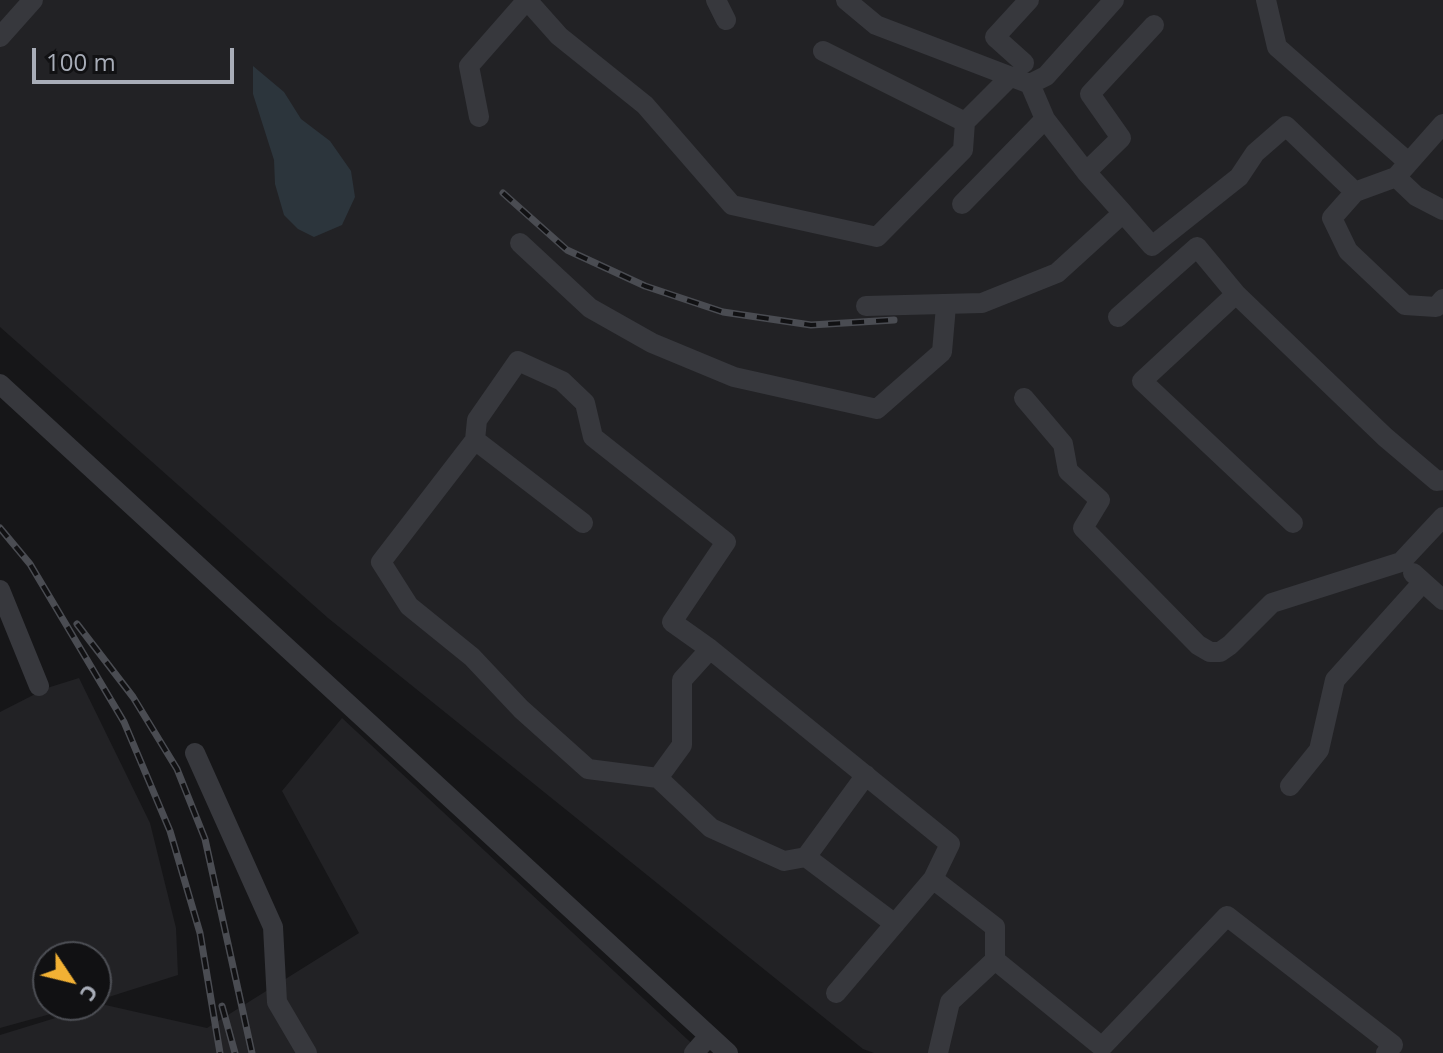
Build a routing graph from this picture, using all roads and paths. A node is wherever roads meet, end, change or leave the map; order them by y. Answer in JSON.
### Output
{"nodes":[{"id":1,"x":33,"y":0,"type":"edge"},
{"id":2,"x":527,"y":0,"type":"edge"},
{"id":3,"x":716,"y":0,"type":"edge"},
{"id":4,"x":846,"y":0,"type":"edge"},
{"id":5,"x":1029,"y":0,"type":"edge"},
{"id":6,"x":1114,"y":0,"type":"edge"},
{"id":7,"x":1266,"y":0,"type":"edge"},
{"id":8,"x":726,"y":20,"type":"dead end"},
{"id":9,"x":1154,"y":25,"type":"dead end"},
{"id":10,"x":0,"y":37,"type":"edge"},
{"id":11,"x":823,"y":51,"type":"dead end"},
{"id":12,"x":1021,"y":75,"type":"junction"},
{"id":13,"x":479,"y":117,"type":"dead end"},
{"id":14,"x":1045,"y":119,"type":"junction"},
{"id":15,"x":965,"y":122,"type":"junction"},
{"id":16,"x":1443,"y":124,"type":"edge"},
{"id":17,"x":1402,"y":169,"type":"junction"},
{"id":18,"x":1086,"y":172,"type":"junction"},
{"id":19,"x":1355,"y":192,"type":"junction"},
{"id":20,"x":962,"y":204,"type":"dead end"},
{"id":21,"x":1443,"y":210,"type":"edge"},
{"id":22,"x":1123,"y":213,"type":"junction"},
{"id":23,"x":520,"y":243,"type":"dead end"},
{"id":24,"x":1236,"y":294,"type":"junction"},
{"id":25,"x":1443,"y":299,"type":"edge"},
{"id":26,"x":866,"y":306,"type":"dead end"},
{"id":27,"x":946,"y":306,"type":"junction"},
{"id":28,"x":1118,"y":317,"type":"dead end"},
{"id":29,"x":0,"y":384,"type":"edge"},
{"id":30,"x":1024,"y":398,"type":"dead end"},
{"id":31,"x":475,"y":440,"type":"junction"},
{"id":32,"x":1443,"y":480,"type":"edge"},
{"id":33,"x":1443,"y":517,"type":"edge"},
{"id":34,"x":583,"y":523,"type":"dead end"},
{"id":35,"x":1293,"y":523,"type":"dead end"},
{"id":36,"x":1401,"y":562,"type":"junction"},
{"id":37,"x":1435,"y":589,"type":"edge"},
{"id":38,"x":2,"y":597,"type":"edge"},
{"id":39,"x":710,"y":649,"type":"junction"},
{"id":40,"x":39,"y":686,"type":"dead end"},
{"id":41,"x":195,"y":753,"type":"dead end"},
{"id":42,"x":866,"y":775,"type":"junction"},
{"id":43,"x":658,"y":778,"type":"junction"},
{"id":44,"x":1290,"y":786,"type":"dead end"},
{"id":45,"x":806,"y":857,"type":"junction"},
{"id":46,"x":933,"y":879,"type":"junction"},
{"id":47,"x":895,"y":924,"type":"junction"},
{"id":48,"x":995,"y":960,"type":"junction"},
{"id":49,"x":836,"y":993,"type":"dead end"},
{"id":50,"x":709,"y":1036,"type":"junction"},
{"id":51,"x":307,"y":1053,"type":"edge"},
{"id":52,"x":694,"y":1053,"type":"edge"},
{"id":53,"x":728,"y":1053,"type":"edge"},
{"id":54,"x":938,"y":1053,"type":"edge"},
{"id":55,"x":1386,"y":1053,"type":"edge"}],
"edges":[{"from":1,"to":10,"type":"street"},
{"from":2,"to":13,"type":"street"},
{"from":2,"to":15,"type":"street"},
{"from":3,"to":8,"type":"street"},
{"from":4,"to":12,"type":"street"},
{"from":5,"to":12,"type":"street"},
{"from":6,"to":12,"type":"street"},
{"from":7,"to":17,"type":"street"},
{"from":9,"to":18,"type":"street"},
{"from":11,"to":15,"type":"street"},
{"from":12,"to":14,"type":"street"},
{"from":12,"to":15,"type":"street"},
{"from":14,"to":18,"type":"street"},
{"from":14,"to":20,"type":"street"},
{"from":16,"to":17,"type":"street"},
{"from":17,"to":19,"type":"street"},
{"from":17,"to":21,"type":"street"},
{"from":18,"to":22,"type":"street"},
{"from":19,"to":22,"type":"street"},
{"from":19,"to":25,"type":"street"},
{"from":22,"to":27,"type":"street"},
{"from":23,"to":27,"type":"street"},
{"from":24,"to":28,"type":"street"},
{"from":24,"to":32,"type":"street"},
{"from":24,"to":35,"type":"street"},
{"from":26,"to":27,"type":"street"},
{"from":29,"to":50,"type":"street"},
{"from":30,"to":36,"type":"street"},
{"from":31,"to":34,"type":"street"},
{"from":31,"to":39,"type":"street"},
{"from":31,"to":43,"type":"street"},
{"from":33,"to":36,"type":"street"},
{"from":36,"to":37,"type":"street"},
{"from":37,"to":44,"type":"street"},
{"from":38,"to":40,"type":"street"},
{"from":39,"to":42,"type":"street"},
{"from":39,"to":43,"type":"street"},
{"from":41,"to":51,"type":"street"},
{"from":42,"to":45,"type":"street"},
{"from":42,"to":46,"type":"street"},
{"from":43,"to":45,"type":"street"},
{"from":45,"to":47,"type":"street"},
{"from":46,"to":47,"type":"street"},
{"from":46,"to":48,"type":"street"},
{"from":47,"to":49,"type":"street"},
{"from":48,"to":54,"type":"street"},
{"from":48,"to":55,"type":"street"},
{"from":50,"to":52,"type":"street"},
{"from":50,"to":53,"type":"street"}]}
